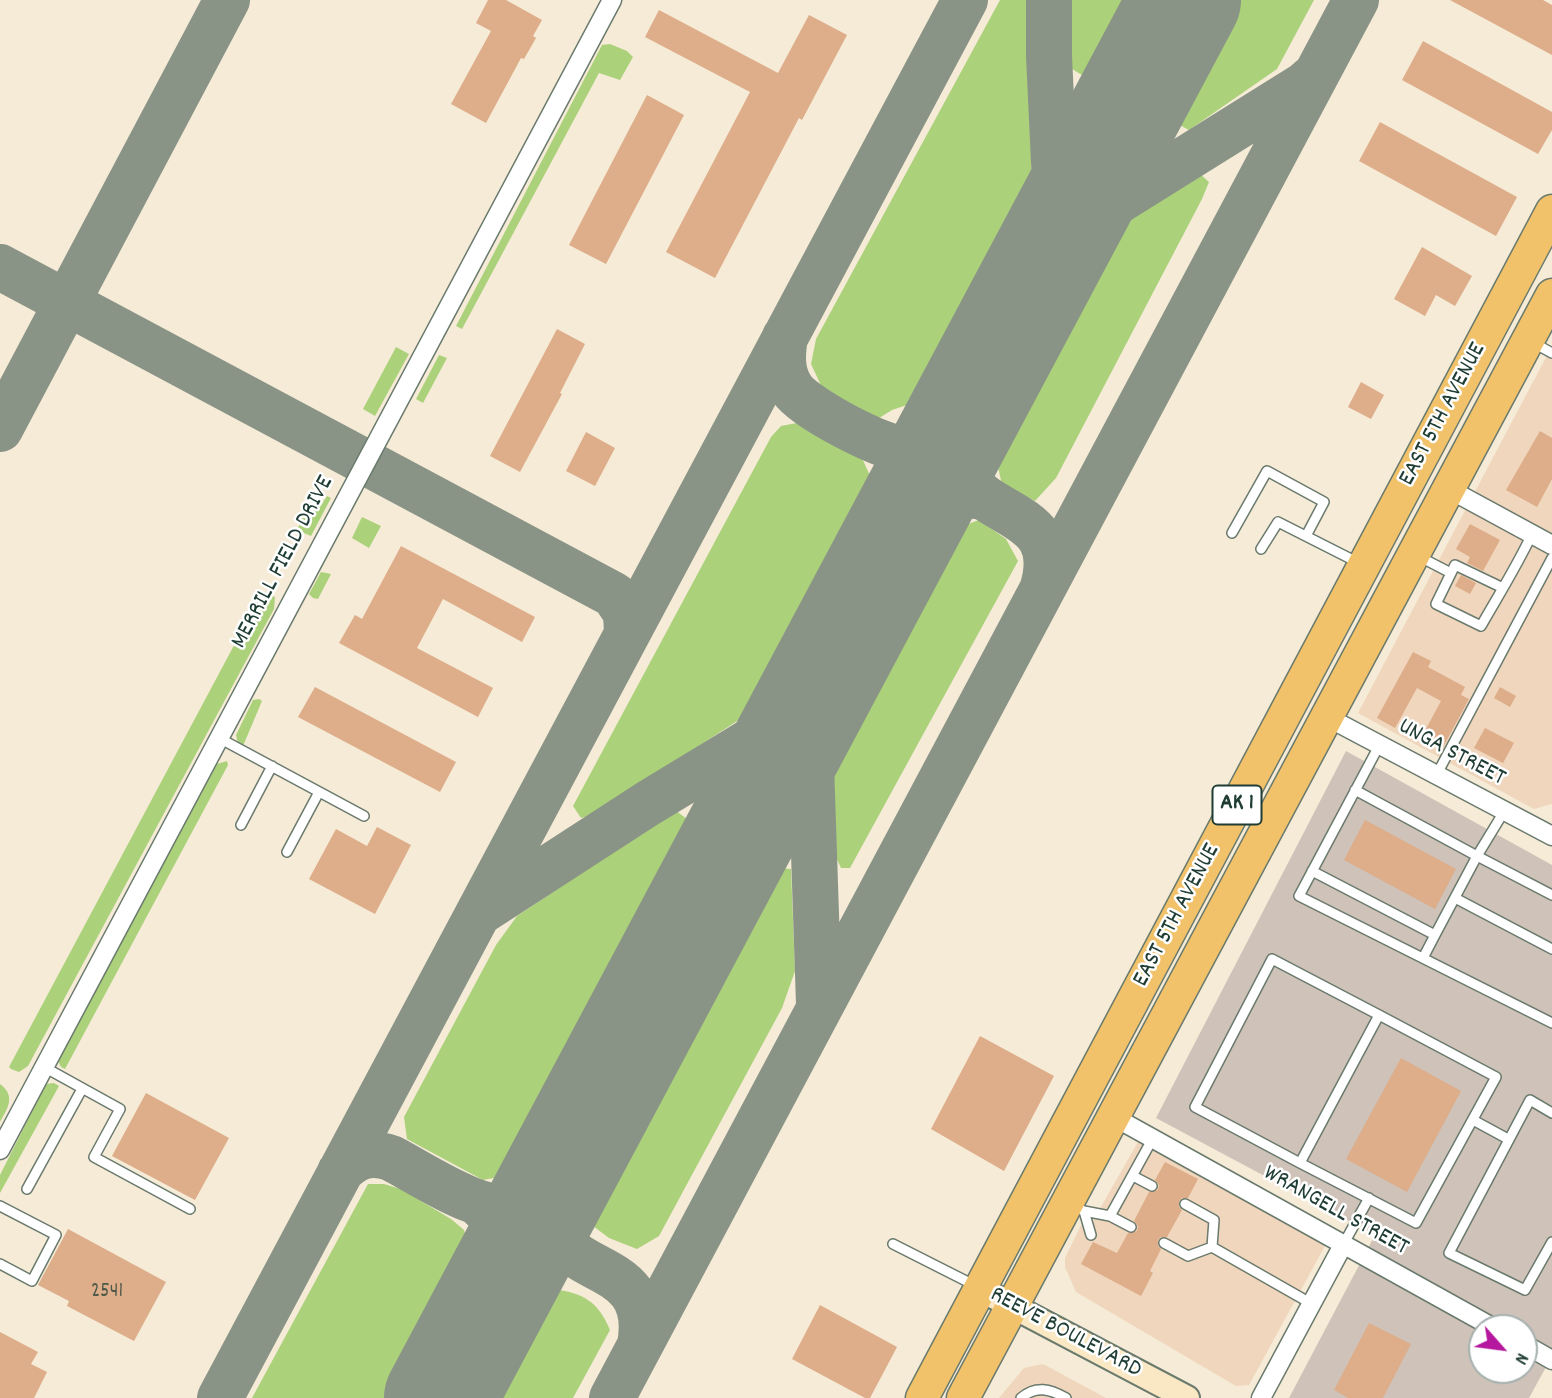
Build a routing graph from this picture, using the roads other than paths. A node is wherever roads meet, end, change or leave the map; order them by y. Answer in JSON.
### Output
{"nodes":[{"id":1,"x":612,"y":0,"type":"edge"},
{"id":2,"x":1552,"y":211,"type":"edge"},
{"id":3,"x":1552,"y":295,"type":"edge"},
{"id":4,"x":1540,"y":346,"type":"edge"},
{"id":5,"x":1447,"y":488,"type":"junction"},
{"id":6,"x":1232,"y":533,"type":"dead end"},
{"id":7,"x":1532,"y":534,"type":"junction"},
{"id":8,"x":1306,"y":536,"type":"junction"},
{"id":9,"x":1552,"y":545,"type":"edge"},
{"id":10,"x":1261,"y":549,"type":"dead end"},
{"id":11,"x":1413,"y":554,"type":"junction"},
{"id":12,"x":1552,"y":558,"type":"edge"},
{"id":13,"x":1364,"y":566,"type":"junction"},
{"id":14,"x":1451,"y":573,"type":"junction"},
{"id":15,"x":1503,"y":588,"type":"junction"},
{"id":16,"x":1327,"y":717,"type":"junction"},
{"id":17,"x":219,"y":738,"type":"junction"},
{"id":18,"x":1380,"y":744,"type":"junction"},
{"id":19,"x":272,"y":766,"type":"junction"},
{"id":20,"x":1437,"y":774,"type":"junction"},
{"id":21,"x":1355,"y":790,"type":"junction"},
{"id":22,"x":319,"y":792,"type":"junction"},
{"id":23,"x":1505,"y":810,"type":"junction"},
{"id":24,"x":364,"y":816,"type":"dead end"},
{"id":25,"x":241,"y":825,"type":"dead end"},
{"id":26,"x":1552,"y":836,"type":"edge"},
{"id":27,"x":287,"y":852,"type":"dead end"},
{"id":28,"x":1477,"y":856,"type":"junction"},
{"id":29,"x":1312,"y":871,"type":"junction"},
{"id":30,"x":1552,"y":895,"type":"edge"},
{"id":31,"x":1455,"y":898,"type":"junction"},
{"id":32,"x":1434,"y":935,"type":"junction"},
{"id":33,"x":1552,"y":949,"type":"edge"},
{"id":34,"x":1423,"y":958,"type":"junction"},
{"id":35,"x":1379,"y":1015,"type":"junction"},
{"id":36,"x":1552,"y":1023,"type":"edge"},
{"id":37,"x":43,"y":1067,"type":"junction"},
{"id":38,"x":82,"y":1088,"type":"junction"},
{"id":39,"x":1552,"y":1113,"type":"edge"},
{"id":40,"x":1114,"y":1117,"type":"junction"},
{"id":41,"x":1473,"y":1120,"type":"junction"},
{"id":42,"x":1153,"y":1138,"type":"junction"},
{"id":43,"x":1508,"y":1139,"type":"junction"},
{"id":44,"x":0,"y":1150,"type":"edge"},
{"id":45,"x":1300,"y":1163,"type":"junction"},
{"id":46,"x":1133,"y":1176,"type":"junction"},
{"id":47,"x":1152,"y":1186,"type":"dead end"},
{"id":48,"x":27,"y":1189,"type":"dead end"},
{"id":49,"x":1369,"y":1198,"type":"junction"},
{"id":50,"x":1185,"y":1204,"type":"dead end"},
{"id":51,"x":0,"y":1206,"type":"edge"},
{"id":52,"x":1076,"y":1207,"type":"junction"},
{"id":53,"x":190,"y":1209,"type":"dead end"},
{"id":54,"x":1110,"y":1216,"type":"junction"},
{"id":55,"x":1131,"y":1227,"type":"dead end"},
{"id":56,"x":1091,"y":1235,"type":"dead end"},
{"id":57,"x":1552,"y":1242,"type":"edge"},
{"id":58,"x":1164,"y":1243,"type":"dead end"},
{"id":59,"x":893,"y":1244,"type":"dead end"},
{"id":60,"x":1343,"y":1245,"type":"junction"},
{"id":61,"x":1212,"y":1247,"type":"junction"},
{"id":62,"x":0,"y":1264,"type":"edge"},
{"id":63,"x":980,"y":1289,"type":"junction"},
{"id":64,"x":1312,"y":1304,"type":"junction"},
{"id":65,"x":1013,"y":1306,"type":"junction"},
{"id":66,"x":1469,"y":1314,"type":"edge"},
{"id":67,"x":922,"y":1398,"type":"edge"},
{"id":68,"x":963,"y":1398,"type":"edge"},
{"id":69,"x":1021,"y":1398,"type":"edge"},
{"id":70,"x":1066,"y":1398,"type":"edge"},
{"id":71,"x":1188,"y":1398,"type":"edge"},
{"id":72,"x":1261,"y":1398,"type":"edge"}],
"edges":[{"from":1,"to":17,"type":"street","name":"MERRILL FIELD DRIVE"},
{"from":2,"to":13,"type":"highway","name":"EAST 5TH AVENUE","number":"AK 1"},
{"from":3,"to":4,"type":"highway","name":"EAST 5TH AVENUE","number":"AK 1"},
{"from":4,"to":5,"type":"highway","name":"EAST 5TH AVENUE","number":"AK 1"},
{"from":5,"to":7,"type":"street"},
{"from":5,"to":11,"type":"highway","name":"EAST 5TH AVENUE","number":"AK 1"},
{"from":6,"to":8,"type":"lane"},
{"from":7,"to":9,"type":"street"},
{"from":7,"to":15,"type":"lane"},
{"from":8,"to":10,"type":"lane"},
{"from":8,"to":13,"type":"lane"},
{"from":11,"to":14,"type":"lane"},
{"from":11,"to":16,"type":"highway","name":"EAST 5TH AVENUE","number":"AK 1"},
{"from":12,"to":20,"type":"lane"},
{"from":13,"to":63,"type":"highway","name":"EAST 5TH AVENUE","number":"AK 1"},
{"from":14,"to":15,"type":"lane"},
{"from":14,"to":15,"type":"lane"},
{"from":16,"to":18,"type":"street","name":"UNGA STREET"},
{"from":16,"to":40,"type":"highway","name":"EAST 5TH AVENUE","number":"AK 1"},
{"from":17,"to":19,"type":"lane"},
{"from":17,"to":37,"type":"street","name":"MERRILL FIELD DRIVE"},
{"from":18,"to":20,"type":"street","name":"UNGA STREET"},
{"from":18,"to":21,"type":"lane"},
{"from":19,"to":22,"type":"lane"},
{"from":19,"to":25,"type":"lane"},
{"from":20,"to":23,"type":"street","name":"UNGA STREET"},
{"from":21,"to":28,"type":"lane"},
{"from":21,"to":29,"type":"lane"},
{"from":22,"to":24,"type":"lane"},
{"from":22,"to":27,"type":"lane"},
{"from":23,"to":26,"type":"street","name":"UNGA STREET"},
{"from":23,"to":28,"type":"lane"},
{"from":28,"to":30,"type":"lane"},
{"from":28,"to":31,"type":"lane"},
{"from":29,"to":32,"type":"lane"},
{"from":29,"to":34,"type":"lane"},
{"from":31,"to":32,"type":"lane"},
{"from":31,"to":33,"type":"lane"},
{"from":32,"to":34,"type":"lane"},
{"from":34,"to":36,"type":"lane"},
{"from":35,"to":41,"type":"lane"},
{"from":35,"to":45,"type":"lane"},
{"from":35,"to":45,"type":"lane"},
{"from":37,"to":38,"type":"lane"},
{"from":37,"to":44,"type":"street","name":"MERRILL FIELD DRIVE"},
{"from":38,"to":48,"type":"lane"},
{"from":38,"to":53,"type":"lane"},
{"from":39,"to":43,"type":"lane"},
{"from":40,"to":42,"type":"street","name":"WRANGELL STREET"},
{"from":40,"to":52,"type":"highway","name":"EAST 5TH AVENUE","number":"AK 1"},
{"from":41,"to":43,"type":"lane"},
{"from":41,"to":49,"type":"lane"},
{"from":42,"to":46,"type":"lane"},
{"from":42,"to":60,"type":"street","name":"WRANGELL STREET"},
{"from":43,"to":57,"type":"lane"},
{"from":45,"to":49,"type":"lane"},
{"from":46,"to":47,"type":"lane"},
{"from":46,"to":54,"type":"lane"},
{"from":49,"to":60,"type":"lane"},
{"from":50,"to":61,"type":"lane"},
{"from":51,"to":62,"type":"lane"},
{"from":52,"to":54,"type":"lane"},
{"from":52,"to":56,"type":"lane"},
{"from":52,"to":65,"type":"highway","name":"EAST 5TH AVENUE","number":"AK 1"},
{"from":54,"to":55,"type":"lane"},
{"from":58,"to":61,"type":"lane"},
{"from":59,"to":63,"type":"lane"},
{"from":60,"to":64,"type":"street"},
{"from":60,"to":66,"type":"street","name":"WRANGELL STREET"},
{"from":61,"to":64,"type":"lane"},
{"from":63,"to":65,"type":"street","name":"REEVE BOULEVARD"},
{"from":63,"to":67,"type":"highway","name":"EAST 5TH AVENUE","number":"AK 1"},
{"from":64,"to":72,"type":"street"},
{"from":65,"to":68,"type":"highway","name":"EAST 5TH AVENUE","number":"AK 1"},
{"from":65,"to":71,"type":"street","name":"REEVE BOULEVARD"},
{"from":69,"to":70,"type":"lane"}]}
